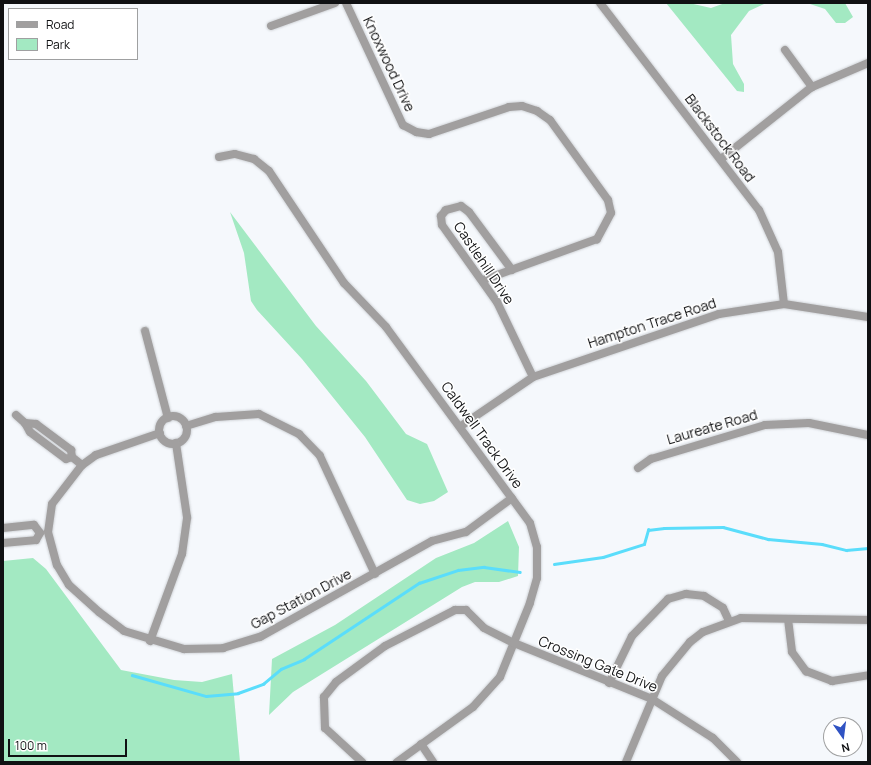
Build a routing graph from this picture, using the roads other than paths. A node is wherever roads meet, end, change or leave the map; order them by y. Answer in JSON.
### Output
{"nodes":[{"id":1,"x":335,"y":3,"type":"edge"},
{"id":2,"x":346,"y":3,"type":"edge"},
{"id":3,"x":600,"y":3,"type":"edge"},
{"id":4,"x":271,"y":26,"type":"dead end"},
{"id":5,"x":785,"y":50,"type":"dead end"},
{"id":6,"x":868,"y":63,"type":"edge"},
{"id":7,"x":812,"y":87,"type":"junction"},
{"id":8,"x":219,"y":157,"type":"dead end"},
{"id":9,"x":721,"y":159,"type":"junction"},
{"id":10,"x":512,"y":270,"type":"junction"},
{"id":11,"x":483,"y":280,"type":"junction"},
{"id":12,"x":784,"y":304,"type":"junction"},
{"id":13,"x":868,"y":317,"type":"edge"},
{"id":14,"x":145,"y":331,"type":"dead end"},
{"id":15,"x":533,"y":377,"type":"junction"},
{"id":16,"x":16,"y":415,"type":"dead end"},
{"id":17,"x":168,"y":418,"type":"junction"},
{"id":18,"x":186,"y":426,"type":"junction"},
{"id":19,"x":461,"y":426,"type":"junction"},
{"id":20,"x":160,"y":433,"type":"junction"},
{"id":21,"x":868,"y":435,"type":"edge"},
{"id":22,"x":176,"y":444,"type":"junction"},
{"id":23,"x":82,"y":465,"type":"junction"},
{"id":24,"x":638,"y":468,"type":"dead end"},
{"id":25,"x":512,"y":498,"type":"junction"},
{"id":26,"x":3,"y":528,"type":"edge"},
{"id":27,"x":44,"y":533,"type":"junction"},
{"id":28,"x":3,"y":543,"type":"edge"},
{"id":29,"x":375,"y":574,"type":"junction"},
{"id":30,"x":788,"y":619,"type":"junction"},
{"id":31,"x":868,"y":620,"type":"edge"},
{"id":32,"x":729,"y":621,"type":"junction"},
{"id":33,"x":150,"y":641,"type":"junction"},
{"id":34,"x":514,"y":643,"type":"junction"},
{"id":35,"x":868,"y":675,"type":"edge"},
{"id":36,"x":609,"y":683,"type":"junction"},
{"id":37,"x":652,"y":699,"type":"junction"},
{"id":38,"x":421,"y":744,"type":"junction"},
{"id":39,"x":362,"y":762,"type":"edge"},
{"id":40,"x":397,"y":762,"type":"edge"},
{"id":41,"x":433,"y":762,"type":"edge"},
{"id":42,"x":626,"y":762,"type":"edge"},
{"id":43,"x":737,"y":762,"type":"edge"}],
"edges":[{"from":1,"to":4,"type":"street"},
{"from":2,"to":10,"type":"street","name":"Knoxwood Drive"},
{"from":3,"to":9,"type":"street","name":"Blackstock Road"},
{"from":5,"to":7,"type":"street"},
{"from":6,"to":7,"type":"street"},
{"from":7,"to":9,"type":"street"},
{"from":8,"to":19,"type":"street","name":"Caldwell Track Drive"},
{"from":9,"to":12,"type":"street","name":"Blackstock Road"},
{"from":10,"to":11,"type":"street","name":"Knoxwood Drive"},
{"from":10,"to":11,"type":"street","name":"Castlehill Drive"},
{"from":11,"to":15,"type":"street","name":"Castlehill Drive"},
{"from":12,"to":13,"type":"street","name":"Hampton Trace Road"},
{"from":12,"to":15,"type":"street","name":"Hampton Trace Road"},
{"from":14,"to":17,"type":"street"},
{"from":15,"to":19,"type":"street","name":"Hampton Trace Road"},
{"from":16,"to":23,"type":"street"},
{"from":17,"to":18,"type":"street"},
{"from":17,"to":20,"type":"street"},
{"from":18,"to":22,"type":"street"},
{"from":18,"to":29,"type":"street"},
{"from":19,"to":25,"type":"street","name":"Caldwell Track Drive"},
{"from":20,"to":22,"type":"street"},
{"from":20,"to":23,"type":"street","name":"Gap Station Drive"},
{"from":21,"to":24,"type":"street","name":"Laureate Road"},
{"from":22,"to":33,"type":"street"},
{"from":23,"to":27,"type":"street","name":"Gap Station Drive"},
{"from":25,"to":29,"type":"street","name":"Gap Station Drive"},
{"from":25,"to":34,"type":"street","name":"Caldwell Track Drive"},
{"from":26,"to":27,"type":"street"},
{"from":27,"to":28,"type":"street"},
{"from":27,"to":33,"type":"street","name":"Gap Station Drive"},
{"from":29,"to":33,"type":"street","name":"Gap Station Drive"},
{"from":30,"to":31,"type":"street"},
{"from":30,"to":32,"type":"street"},
{"from":30,"to":35,"type":"street"},
{"from":32,"to":36,"type":"street"},
{"from":32,"to":37,"type":"street"},
{"from":34,"to":36,"type":"street","name":"Crossing Gate Drive"},
{"from":34,"to":38,"type":"street","name":"Caldwell Track Drive"},
{"from":34,"to":39,"type":"street","name":"Crossing Gate Drive"},
{"from":36,"to":37,"type":"street","name":"Crossing Gate Drive"},
{"from":37,"to":42,"type":"street"},
{"from":37,"to":43,"type":"street","name":"Crossing Gate Drive"},
{"from":38,"to":40,"type":"street","name":"Caldwell Track Drive"},
{"from":38,"to":41,"type":"street"}]}
